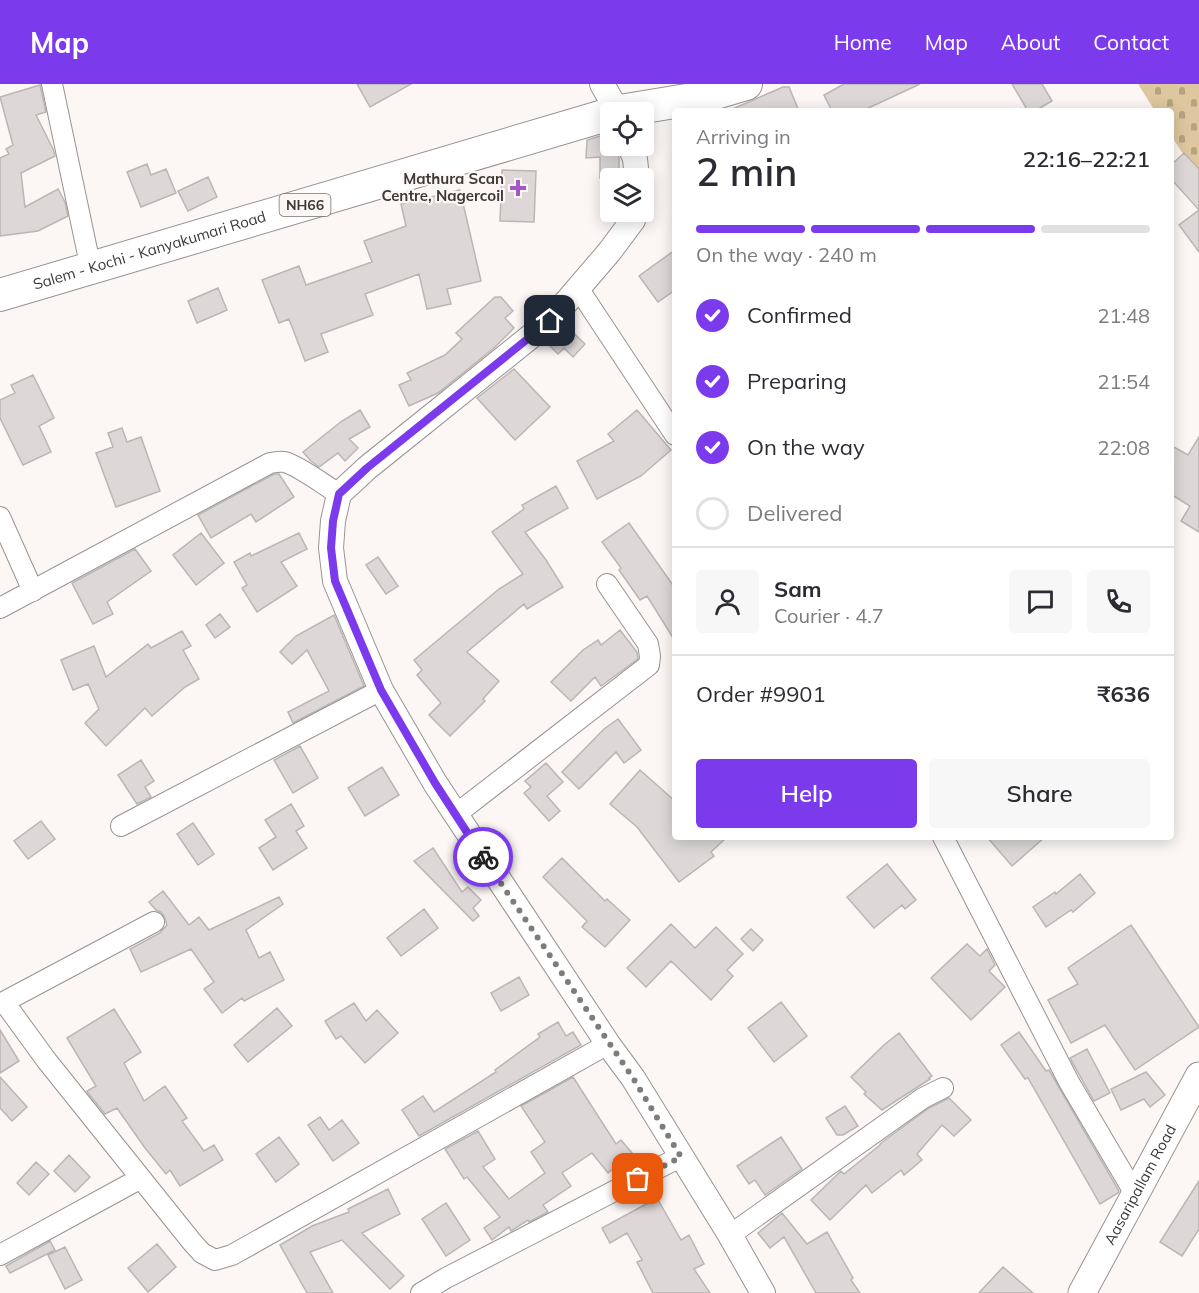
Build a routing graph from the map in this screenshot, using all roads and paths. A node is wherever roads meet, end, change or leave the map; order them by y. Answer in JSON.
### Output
{"nodes":[{"id":1,"x":52,"y":84,"type":"edge"},
{"id":2,"x":602,"y":84,"type":"edge"},
{"id":3,"x":746,"y":84,"type":"edge"},
{"id":4,"x":610,"y":102,"type":"edge"},
{"id":5,"x":654,"y":106,"type":"edge"},
{"id":6,"x":600,"y":117,"type":"edge"},
{"id":7,"x":632,"y":222,"type":"edge"},
{"id":8,"x":91,"y":269,"type":"junction"},
{"id":9,"x":578,"y":288,"type":"junction"},
{"id":10,"x":0,"y":295,"type":"edge"},
{"id":11,"x":672,"y":430,"type":"edge"},
{"id":12,"x":339,"y":494,"type":"junction"},
{"id":13,"x":0,"y":517,"type":"edge"},
{"id":14,"x":607,"y":584,"type":"dead end"},
{"id":15,"x":33,"y":591,"type":"junction"},
{"id":16,"x":0,"y":608,"type":"edge"},
{"id":17,"x":381,"y":690,"type":"junction"},
{"id":18,"x":455,"y":815,"type":"junction"},
{"id":19,"x":121,"y":826,"type":"dead end"},
{"id":20,"x":945,"y":840,"type":"edge"},
{"id":21,"x":154,"y":922,"type":"dead end"},
{"id":22,"x":2,"y":1003,"type":"edge"},
{"id":23,"x":608,"y":1044,"type":"junction"},
{"id":24,"x":1199,"y":1077,"type":"edge"},
{"id":25,"x":943,"y":1088,"type":"dead end"},
{"id":26,"x":681,"y":1157,"type":"junction"},
{"id":27,"x":141,"y":1178,"type":"junction"},
{"id":28,"x":1135,"y":1194,"type":"junction"},
{"id":29,"x":730,"y":1235,"type":"junction"},
{"id":30,"x":0,"y":1255,"type":"edge"},
{"id":31,"x":421,"y":1293,"type":"edge"},
{"id":32,"x":763,"y":1293,"type":"edge"},
{"id":33,"x":1082,"y":1293,"type":"edge"}],
"edges":[{"from":1,"to":8,"type":"street"},
{"from":2,"to":4,"type":"street"},
{"from":3,"to":5,"type":"highway","name":"Salem - Kochi - Kanyakumari Road","number":"NH66"},
{"from":6,"to":8,"type":"highway","name":"Salem - Kochi - Kanyakumari Road","number":"NH66"},
{"from":7,"to":9,"type":"street"},
{"from":8,"to":10,"type":"highway","name":"Salem - Kochi - Kanyakumari Road","number":"NH66"},
{"from":9,"to":11,"type":"street"},
{"from":9,"to":12,"type":"street"},
{"from":12,"to":15,"type":"street"},
{"from":12,"to":17,"type":"street"},
{"from":13,"to":15,"type":"street"},
{"from":14,"to":18,"type":"street"},
{"from":15,"to":16,"type":"street"},
{"from":17,"to":18,"type":"street"},
{"from":17,"to":19,"type":"street"},
{"from":18,"to":23,"type":"street"},
{"from":20,"to":28,"type":"street"},
{"from":21,"to":22,"type":"street"},
{"from":22,"to":27,"type":"street"},
{"from":23,"to":26,"type":"street"},
{"from":23,"to":27,"type":"street"},
{"from":24,"to":28,"type":"main road","name":"Aasaripallam Road"},
{"from":25,"to":29,"type":"street"},
{"from":26,"to":29,"type":"street"},
{"from":26,"to":31,"type":"street"},
{"from":27,"to":30,"type":"street"},
{"from":28,"to":33,"type":"main road","name":"Aasaripallam Road"},
{"from":29,"to":32,"type":"street"}]}
